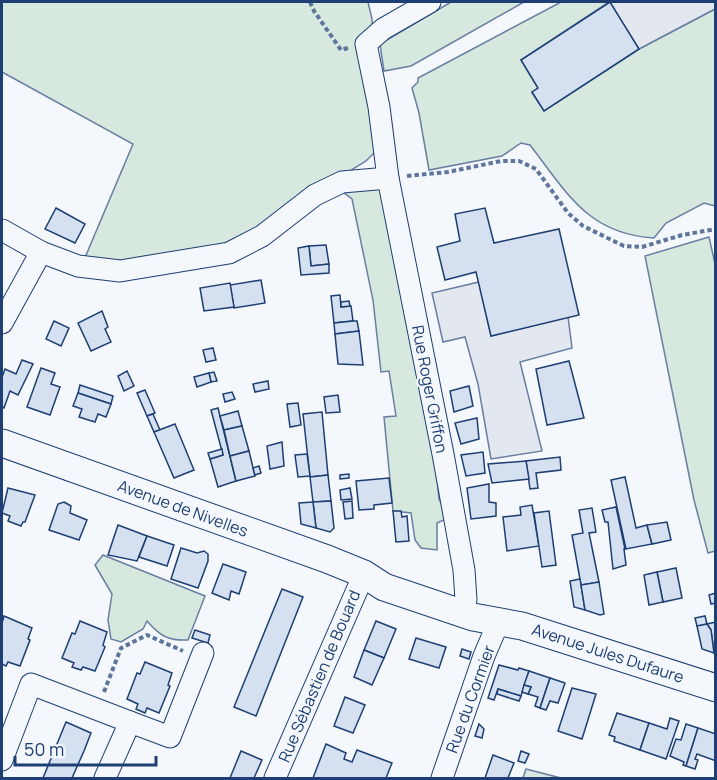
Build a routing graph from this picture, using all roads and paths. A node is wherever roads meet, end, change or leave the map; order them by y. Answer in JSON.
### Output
{"nodes":[{"id":1,"x":310,"y":2,"type":"edge"},
{"id":2,"x":430,"y":2,"type":"edge"},
{"id":3,"x":366,"y":44,"type":"junction"},
{"id":4,"x":388,"y":178,"type":"junction"},
{"id":5,"x":716,"y":229,"type":"edge"},
{"id":6,"x":2,"y":230,"type":"edge"},
{"id":7,"x":41,"y":252,"type":"junction"},
{"id":8,"x":2,"y":323,"type":"edge"},
{"id":9,"x":2,"y":443,"type":"edge"},
{"id":10,"x":364,"y":574,"type":"junction"},
{"id":11,"x":466,"y":600,"type":"junction"},
{"id":12,"x":499,"y":621,"type":"junction"},
{"id":13,"x":202,"y":656,"type":"joint"},
{"id":14,"x":716,"y":688,"type":"edge"},
{"id":15,"x":98,"y":710,"type":"junction"},
{"id":16,"x":130,"y":722,"type":"junction"},
{"id":17,"x":2,"y":760,"type":"edge"},
{"id":18,"x":105,"y":778,"type":"edge"},
{"id":19,"x":275,"y":778,"type":"edge"},
{"id":20,"x":442,"y":778,"type":"edge"}],
"edges":[{"from":1,"to":3,"type":"path"},
{"from":2,"to":3,"type":"street"},
{"from":3,"to":4,"type":"street","name":"Rue Roger Griffon"},
{"from":4,"to":5,"type":"path"},
{"from":4,"to":7,"type":"street"},
{"from":4,"to":11,"type":"street","name":"Rue Roger Griffon"},
{"from":6,"to":7,"type":"street"},
{"from":7,"to":8,"type":"street"},
{"from":9,"to":10,"type":"main road","name":"Avenue de Nivelles"},
{"from":10,"to":11,"type":"main road","name":"Avenue de Nivelles"},
{"from":10,"to":12,"type":"main road","name":"Avenue de Nivelles"},
{"from":10,"to":19,"type":"street","name":"Rue Sébastien de Bouard"},
{"from":11,"to":12,"type":"main road","name":"Avenue de Nivelles"},
{"from":12,"to":14,"type":"main road","name":"Avenue Jules Dufaure"},
{"from":12,"to":20,"type":"street","name":"Rue du Cormier"},
{"from":13,"to":15,"type":"path"},
{"from":13,"to":16,"type":"street"},
{"from":15,"to":16,"type":"street"},
{"from":15,"to":17,"type":"street"},
{"from":16,"to":18,"type":"street"}]}
